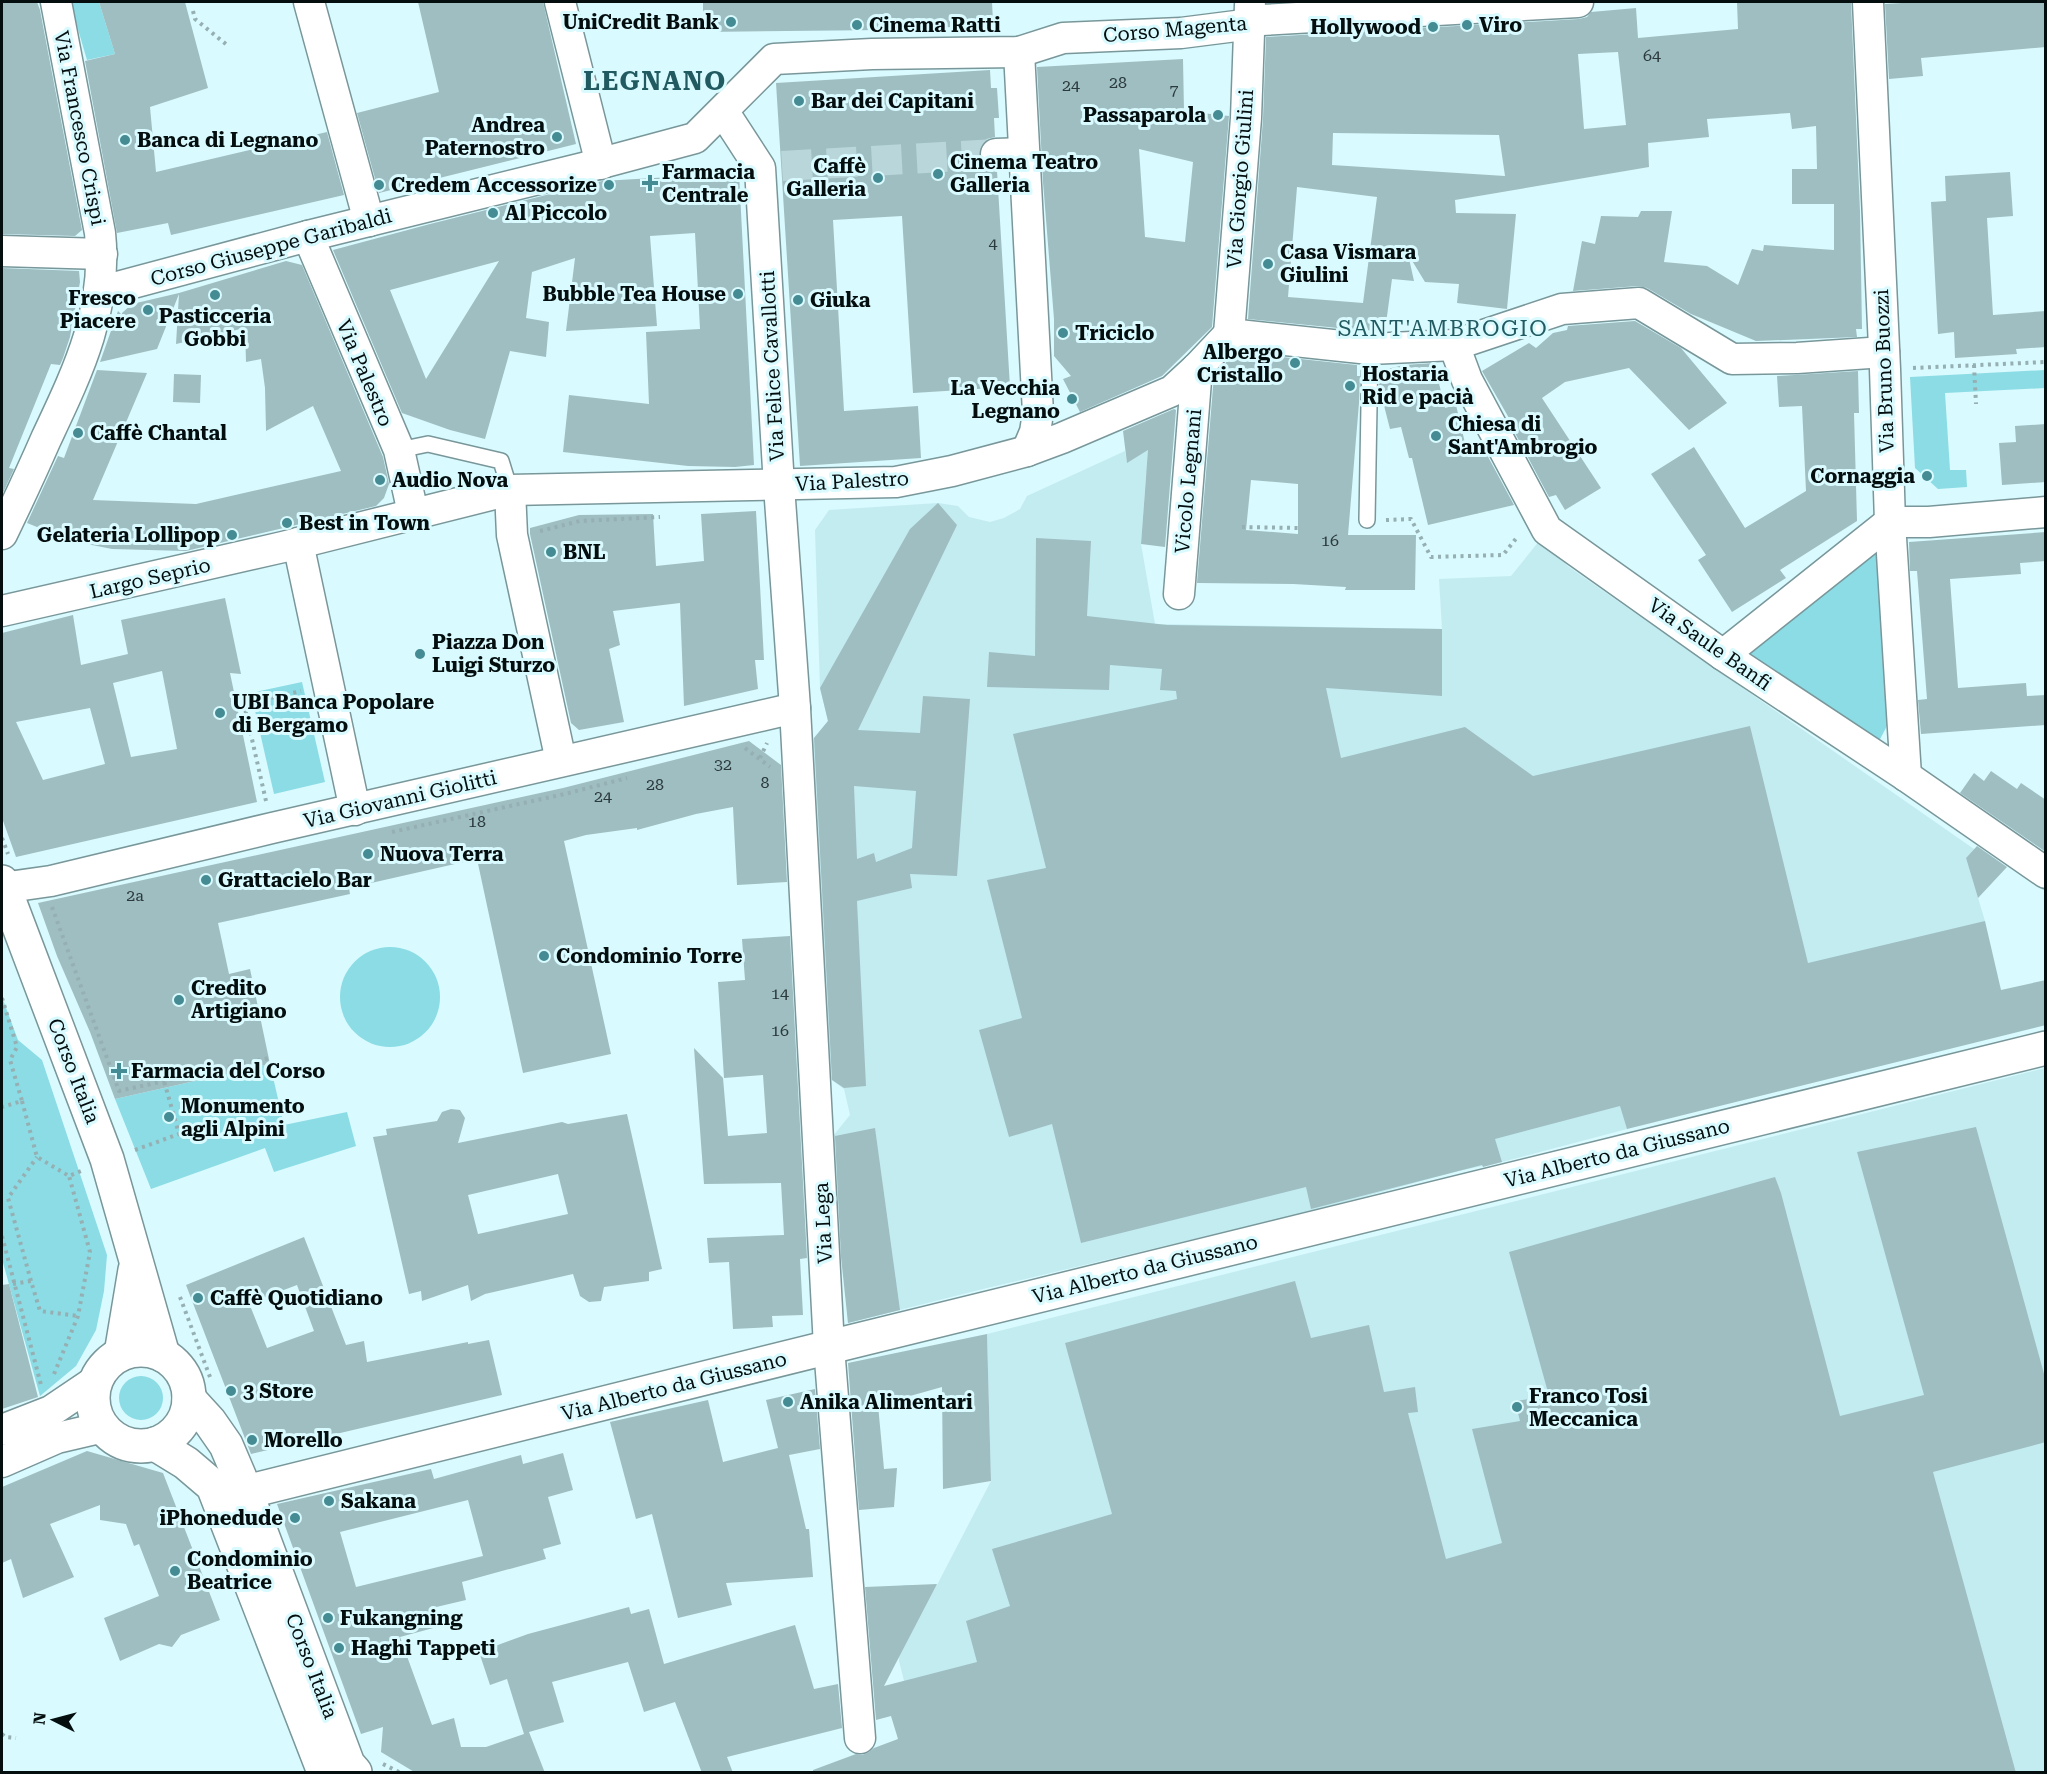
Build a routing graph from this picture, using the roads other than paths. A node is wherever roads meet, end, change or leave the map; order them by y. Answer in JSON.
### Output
{"nodes":[{"id":1,"x":56,"y":2,"type":"edge"},
{"id":2,"x":309,"y":2,"type":"edge"},
{"id":3,"x":560,"y":2,"type":"edge"},
{"id":4,"x":1578,"y":2,"type":"edge"},
{"id":5,"x":1868,"y":2,"type":"edge"},
{"id":6,"x":1249,"y":12,"type":"edge"},
{"id":7,"x":1019,"y":52,"type":"junction"},
{"id":8,"x":774,"y":58,"type":"joint"},
{"id":9,"x":723,"y":111,"type":"junction"},
{"id":10,"x":592,"y":166,"type":"junction"},
{"id":11,"x":369,"y":220,"type":"junction"},
{"id":12,"x":308,"y":236,"type":"junction"},
{"id":13,"x":2,"y":250,"type":"edge"},
{"id":14,"x":102,"y":254,"type":"junction"},
{"id":15,"x":99,"y":292,"type":"junction"},
{"id":16,"x":1228,"y":334,"type":"junction"},
{"id":17,"x":1454,"y":345,"type":"junction"},
{"id":18,"x":1370,"y":349,"type":"junction"},
{"id":19,"x":1885,"y":361,"type":"junction"},
{"id":20,"x":1197,"y":368,"type":"junction"},
{"id":21,"x":399,"y":450,"type":"junction"},
{"id":22,"x":1027,"y":451,"type":"junction"},
{"id":23,"x":779,"y":486,"type":"junction"},
{"id":24,"x":510,"y":490,"type":"junction"},
{"id":25,"x":2046,"y":512,"type":"edge"},
{"id":26,"x":413,"y":513,"type":"junction"},
{"id":27,"x":1367,"y":520,"type":"road end"},
{"id":28,"x":1890,"y":522,"type":"junction"},
{"id":29,"x":2,"y":534,"type":"edge"},
{"id":30,"x":298,"y":543,"type":"junction"},
{"id":31,"x":1179,"y":594,"type":"dead end"},
{"id":32,"x":2,"y":611,"type":"edge"},
{"id":33,"x":1723,"y":655,"type":"junction"},
{"id":34,"x":795,"y":708,"type":"junction"},
{"id":35,"x":561,"y":760,"type":"junction"},
{"id":36,"x":1906,"y":776,"type":"junction"},
{"id":37,"x":355,"y":810,"type":"junction"},
{"id":38,"x":2046,"y":873,"type":"edge"},
{"id":39,"x":14,"y":885,"type":"edge"},
{"id":40,"x":2046,"y":1048,"type":"edge"},
{"id":41,"x":136,"y":1262,"type":"junction"},
{"id":42,"x":829,"y":1347,"type":"junction"},
{"id":43,"x":121,"y":1354,"type":"junction"},
{"id":44,"x":164,"y":1355,"type":"junction"},
{"id":45,"x":97,"y":1380,"type":"junction"},
{"id":46,"x":201,"y":1392,"type":"junction"},
{"id":47,"x":104,"y":1427,"type":"junction"},
{"id":48,"x":2,"y":1430,"type":"edge"},
{"id":49,"x":154,"y":1444,"type":"junction"},
{"id":50,"x":2,"y":1462,"type":"edge"},
{"id":51,"x":246,"y":1492,"type":"junction"},
{"id":52,"x":860,"y":1738,"type":"dead end"},
{"id":53,"x":368,"y":1768,"type":"edge"},
{"id":54,"x":324,"y":1773,"type":"edge"}],
"edges":[{"from":1,"to":14,"type":"street","name":"Via Francesco Crispi"},
{"from":2,"to":11,"type":"street"},
{"from":3,"to":10,"type":"street"},
{"from":4,"to":6,"type":"street","name":"Corso Magenta"},
{"from":5,"to":19,"type":"street","name":"Via Bruno Buozzi"},
{"from":6,"to":7,"type":"street","name":"Corso Magenta"},
{"from":6,"to":16,"type":"street","name":"Via Giorgio Giulini"},
{"from":7,"to":8,"type":"street","name":"Corso Magenta"},
{"from":7,"to":22,"type":"street"},
{"from":8,"to":9,"type":"street","name":"Corso Giuseppe Garibaldi"},
{"from":9,"to":10,"type":"street","name":"Corso Giuseppe Garibaldi"},
{"from":9,"to":23,"type":"street","name":"Via Felice Cavallotti"},
{"from":10,"to":11,"type":"street","name":"Corso Giuseppe Garibaldi"},
{"from":11,"to":12,"type":"street","name":"Corso Giuseppe Garibaldi"},
{"from":12,"to":15,"type":"street","name":"Corso Giuseppe Garibaldi"},
{"from":12,"to":21,"type":"street","name":"Via Palestro"},
{"from":13,"to":14,"type":"street"},
{"from":14,"to":15,"type":"street","name":"Via Francesco Crispi"},
{"from":15,"to":29,"type":"street","name":"Via Francesco Crispi"},
{"from":16,"to":18,"type":"street"},
{"from":16,"to":20,"type":"street","name":"Via Palestro"},
{"from":17,"to":18,"type":"street"},
{"from":17,"to":19,"type":"street"},
{"from":17,"to":33,"type":"street","name":"Via Saule Banfi"},
{"from":18,"to":27,"type":"lane"},
{"from":19,"to":28,"type":"street","name":"Via Bruno Buozzi"},
{"from":20,"to":22,"type":"street","name":"Via Palestro"},
{"from":20,"to":31,"type":"street","name":"Vicolo Legnani"},
{"from":21,"to":24,"type":"lane"},
{"from":21,"to":26,"type":"street","name":"Via Palestro"},
{"from":22,"to":23,"type":"street","name":"Via Palestro"},
{"from":23,"to":24,"type":"street","name":"Via Palestro"},
{"from":23,"to":34,"type":"street","name":"Via Felice Cavallotti"},
{"from":24,"to":26,"type":"street"},
{"from":24,"to":35,"type":"street"},
{"from":25,"to":28,"type":"street"},
{"from":26,"to":30,"type":"street"},
{"from":28,"to":33,"type":"street"},
{"from":28,"to":36,"type":"street","name":"Via Bruno Buozzi"},
{"from":30,"to":32,"type":"street","name":"Largo Seprio"},
{"from":30,"to":37,"type":"street"},
{"from":33,"to":36,"type":"street","name":"Via Saule Banfi"},
{"from":34,"to":35,"type":"street","name":"Via Giovanni Giolitti"},
{"from":34,"to":42,"type":"street","name":"Via Lega"},
{"from":35,"to":37,"type":"street","name":"Via Giovanni Giolitti"},
{"from":36,"to":38,"type":"street","name":"Via Saule Banfi"},
{"from":37,"to":39,"type":"street","name":"Via Giovanni Giolitti"},
{"from":39,"to":41,"type":"street","name":"Corso Italia"},
{"from":40,"to":42,"type":"street","name":"Via Alberto da Giussano"},
{"from":41,"to":43,"type":"street","name":"Corso Italia"},
{"from":41,"to":44,"type":"street","name":"Corso Italia"},
{"from":42,"to":51,"type":"street","name":"Via Alberto da Giussano"},
{"from":42,"to":52,"type":"street","name":"Via Lega"},
{"from":43,"to":44,"type":"street"},
{"from":43,"to":45,"type":"street"},
{"from":44,"to":46,"type":"street"},
{"from":45,"to":47,"type":"street"},
{"from":45,"to":48,"type":"street"},
{"from":46,"to":49,"type":"street"},
{"from":46,"to":51,"type":"street","name":"Corso Italia"},
{"from":47,"to":49,"type":"street"},
{"from":47,"to":50,"type":"street"},
{"from":49,"to":54,"type":"street","name":"Corso Italia"},
{"from":51,"to":53,"type":"street","name":"Corso Italia"}]}
